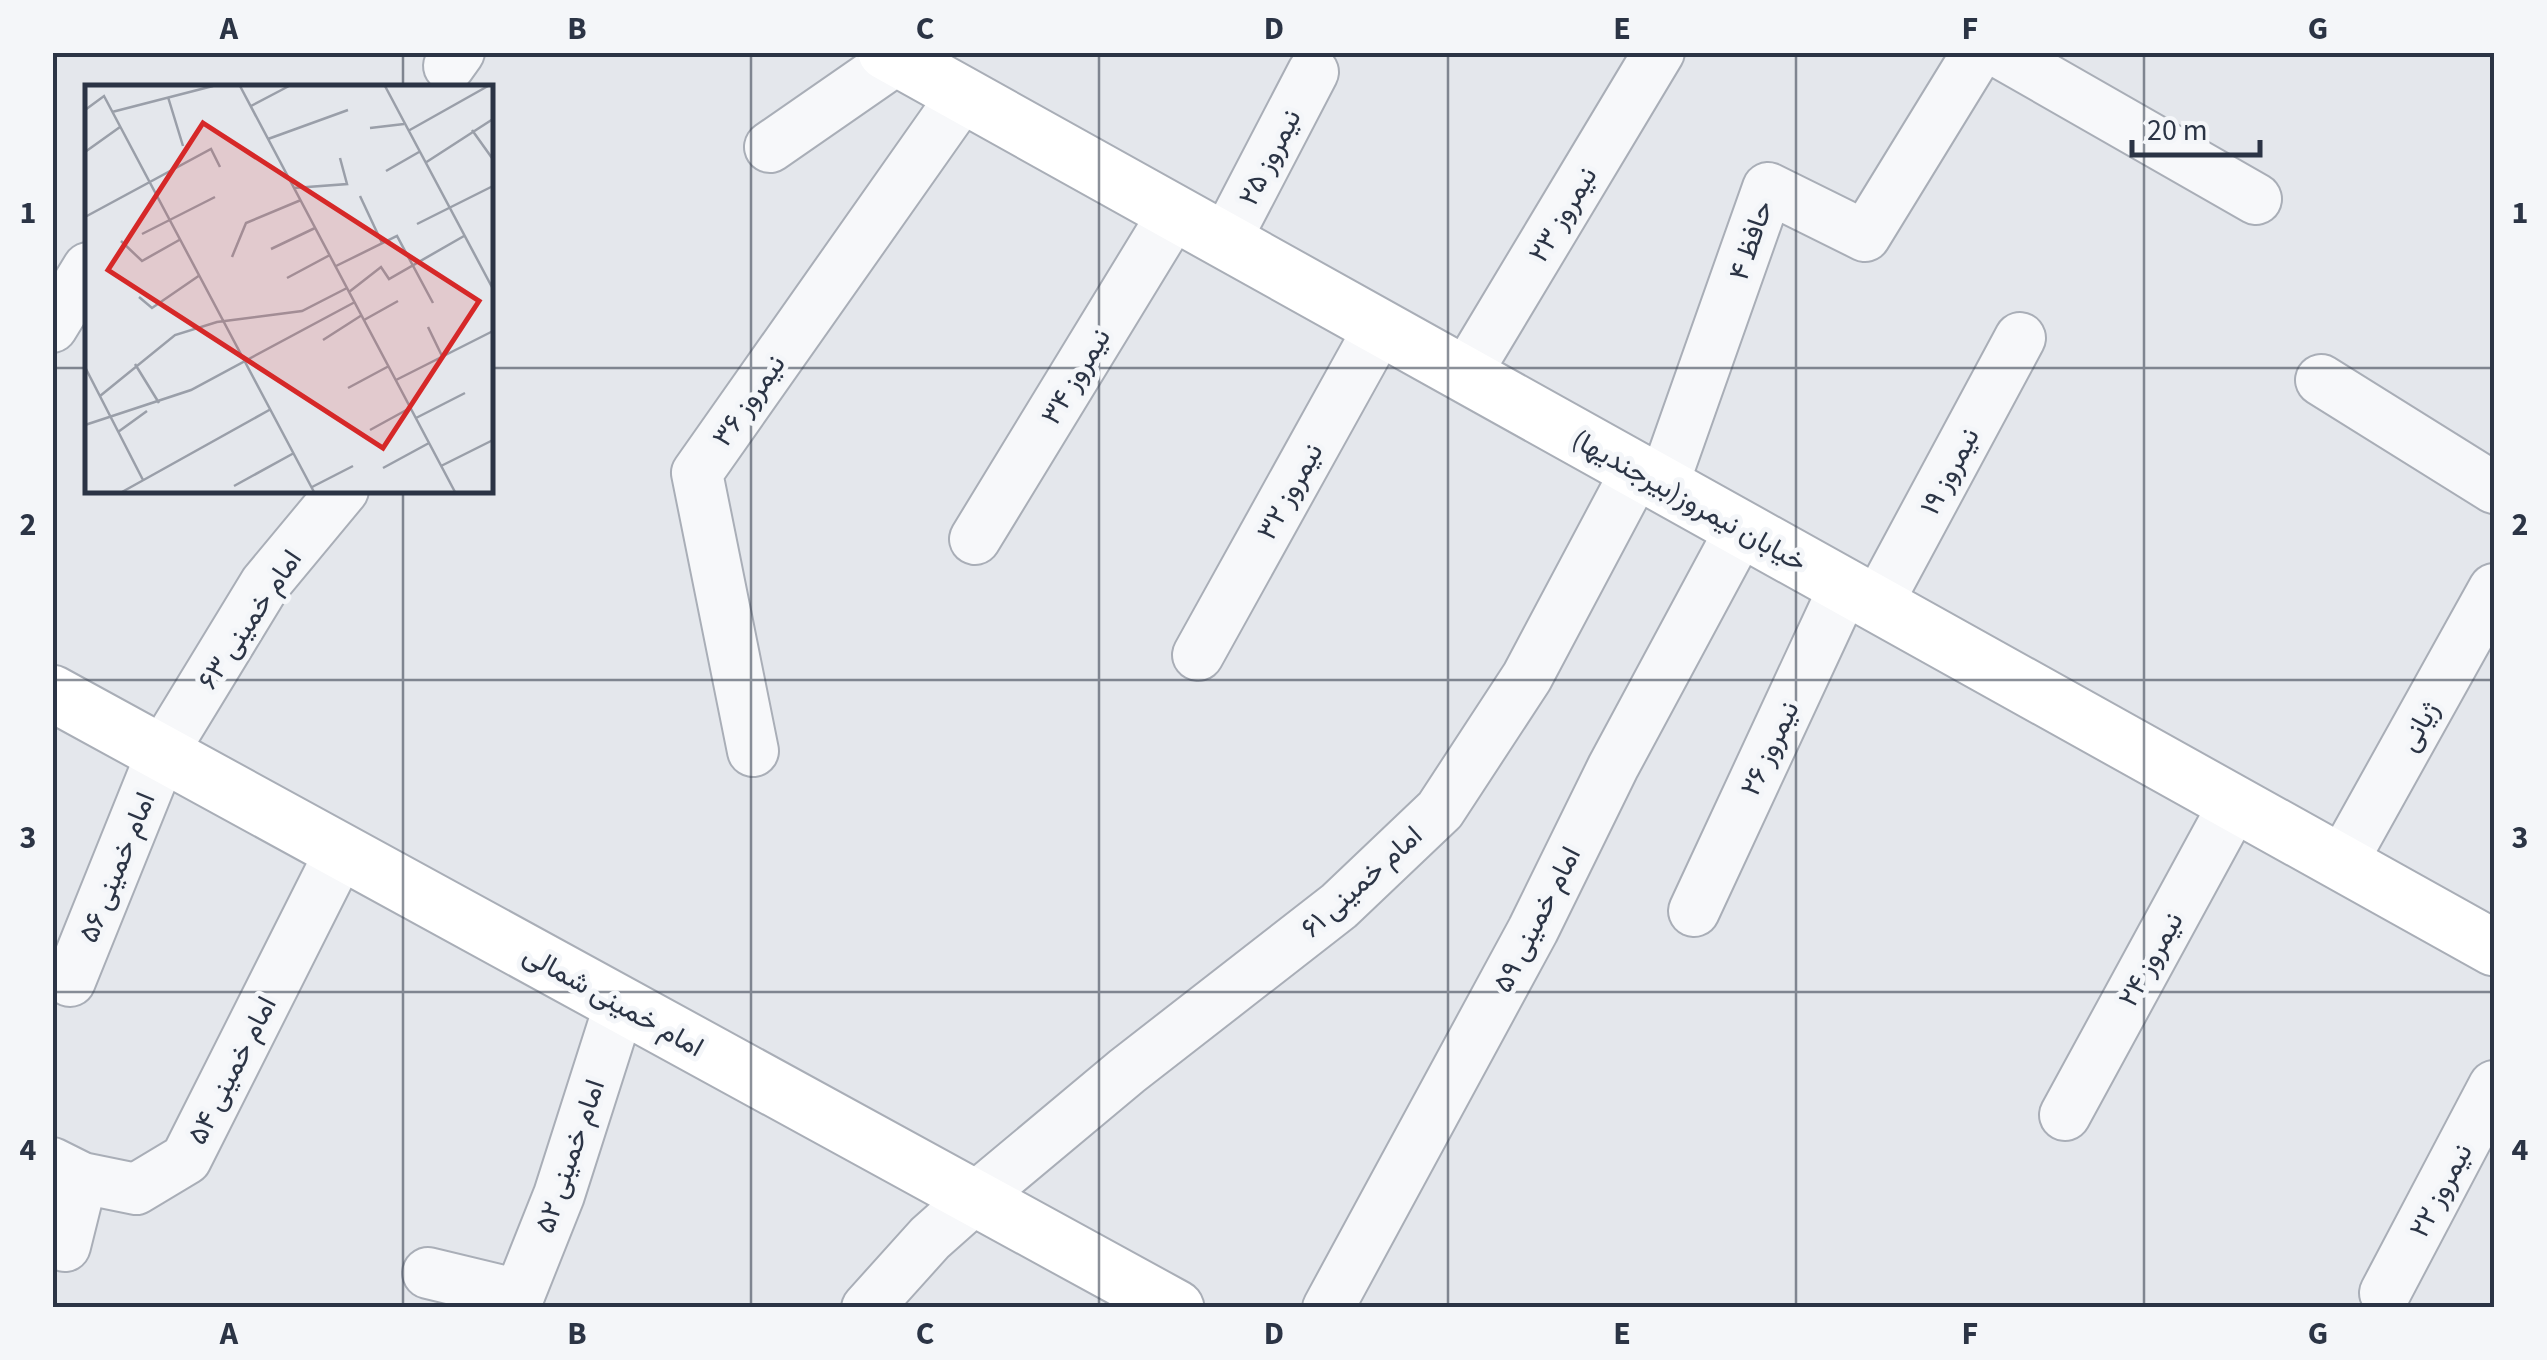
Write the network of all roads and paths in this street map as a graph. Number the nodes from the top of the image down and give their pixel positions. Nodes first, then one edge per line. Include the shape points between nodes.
1 (1659, 52) edge
2 (1978, 52) edge
3 (1999, 52) edge
4 (892, 56) edge
5 (1313, 72) dead end
6 (962, 95) junction
7 (770, 147) dead end
8 (2256, 200) dead end
9 (1174, 212) junction
10 (1225, 241) junction
11 (85, 273) edge
12 (52, 327) edge
13 (1380, 327) junction
14 (2020, 338) dead end
15 (1466, 375) junction
16 (2321, 380) dead end
17 (1650, 477) junction
18 (2494, 488) edge
19 (342, 492) edge
20 (1741, 528) junction
21 (975, 539) dead end
22 (2494, 590) edge
23 (1861, 595) junction
24 (1198, 655) dead end
25 (52, 694) edge
26 (754, 752) dead end
27 (162, 753) junction
28 (2235, 803) junction
29 (341, 851) junction
30 (2342, 862) junction
31 (1694, 910) dead end
32 (2494, 948) edge
33 (70, 981) dead end
34 (620, 1004) junction
35 (2494, 1086) edge
36 (2065, 1115) dead end
37 (67, 1170) edge
38 (975, 1198) junction
39 (65, 1246) dead end
40 (428, 1272) dead end
41 (2385, 1293) dead end
42 (516, 1301) edge
43 (867, 1308) edge
44 (1176, 1308) edge
45 (1328, 1308) edge

1 - 15 street, نیمروز ۲۳
2 - 17 street, حافظ ۴ via 1865,236 1768,188
3 - 8 street
4 - 6 street, خیابان نیمروز(بیرجندیها)
4 - 7 street
5 - 10 street, نیمروز ۲۵
6 - 9 street, خیابان نیمروز(بیرجندیها)
6 - 26 street, نیمروز ۳۶ via 696,473
9 - 10 street, خیابان نیمروز(بیرجندیها)
9 - 21 street, نیمروز ۳۴
10 - 13 street, خیابان نیمروز(بیرجندیها)
11 - 12 street
13 - 15 street, خیابان نیمروز(بیرجندیها)
13 - 24 street, نیمروز ۳۲
14 - 23 street, نیمروز ۱۹
15 - 17 street, خیابان نیمروز(بیرجندیها)
16 - 18 street
17 - 20 street, خیابان نیمروز(بیرجندیها)
17 - 38 street, امام خمینی ۶۱ via 1440,810 1340,906
19 - 27 street, امام خمینی ۶۳ via 265,584
20 - 23 street, خیابان نیمروز(بیرجندیها)
20 - 45 street, امام خمینی ۵۹
22 - 30 street, ژیانی
23 - 28 street, خیابان نیمروز(بیرجندیها)
23 - 31 street, نیمروز ۲۶
25 - 27 street, امام خمینی شمالی
27 - 29 street, امام خمینی شمالی
27 - 33 street, امام خمینی ۵۶
28 - 30 street, خیابان نیمروز(بیرجندیها)
28 - 36 street, نیمروز ۲۴
29 - 34 street, امام خمینی شمالی
29 - 37 street, امام خمینی ۵۴ via 186,1159 136,1188
30 - 32 street, خیابان نیمروز(بیرجندیها)
34 - 38 street, امام خمینی شمالی
34 - 42 street, امام خمینی ۵۲ via 560,1195
35 - 41 street, نیمروز ۲۲
37 - 39 street
38 - 43 street, امام خمینی ۶۱
38 - 44 street, امام خمینی شمالی
40 - 42 street

